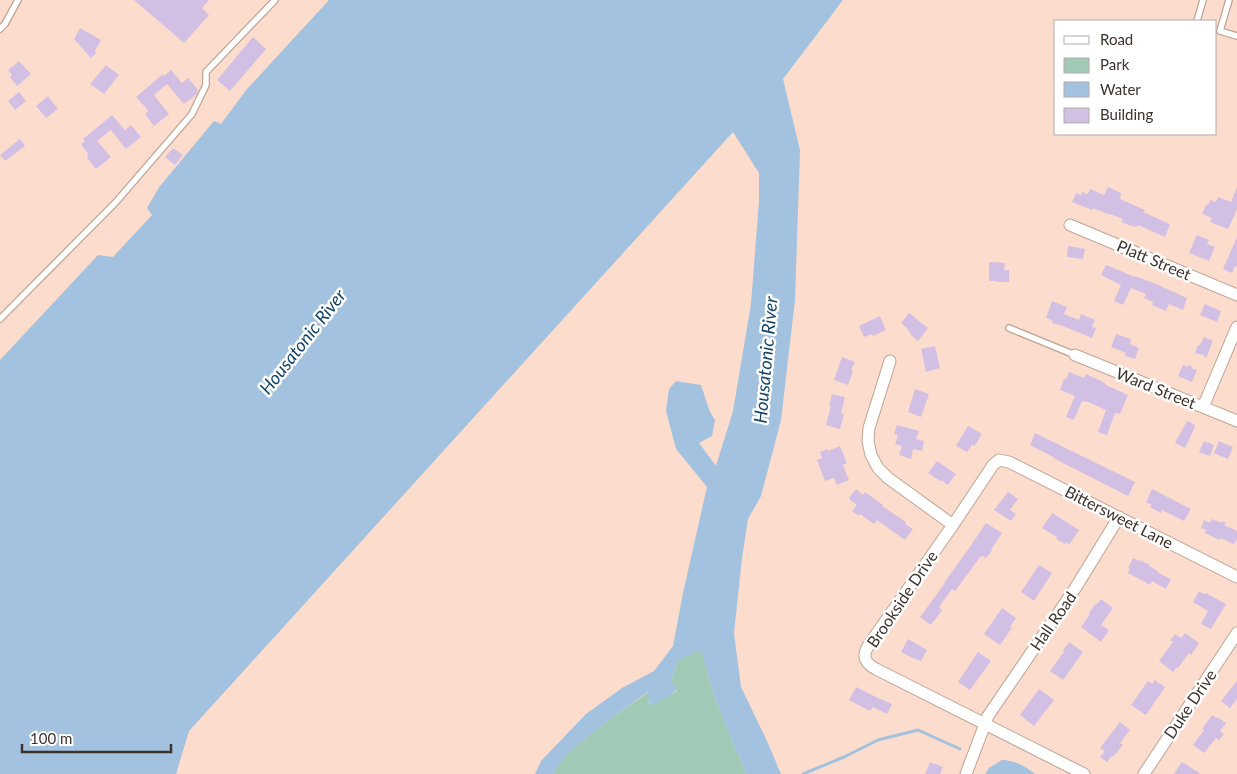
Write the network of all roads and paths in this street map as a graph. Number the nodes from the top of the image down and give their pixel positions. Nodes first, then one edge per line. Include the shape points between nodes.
1 (18, 0) edge
2 (275, 0) edge
3 (1204, 0) edge
4 (1229, 0) edge
5 (1197, 20) edge
6 (0, 29) edge
7 (1218, 31) edge
8 (1237, 36) edge
9 (1070, 225) dead end
10 (1237, 294) edge
11 (0, 319) edge
12 (1237, 327) edge
13 (1010, 328) dead end
14 (1075, 355) joint
15 (890, 361) dead end
16 (1203, 407) junction
17 (1237, 422) edge
18 (999, 460) joint
19 (1119, 516) junction
20 (953, 525) junction
21 (1237, 577) edge
22 (1237, 633) edge
23 (984, 724) junction
24 (966, 774) edge
25 (1084, 774) edge
26 (1144, 774) edge

1 - 6 lane
2 - 11 lane via 206,72 206,85 192,114 116,202
3 - 5 lane
4 - 7 lane
7 - 8 lane
9 - 10 street, Platt Street
12 - 16 street
13 - 14 lane
14 - 16 street, Ward Street
15 - 20 street via 869,428 871,455 888,478
16 - 17 street, Ward Street
18 - 19 street, Bittersweet Lane
18 - 20 street, Brookside Drive via 990,468
19 - 21 street, Bittersweet Lane
19 - 23 street, Hall Road via 1076,587
20 - 23 street, Brookside Drive via 868,646 864,657 872,667
22 - 26 street, Duke Drive
23 - 24 street, Hall Road
23 - 25 street, Brookside Drive

